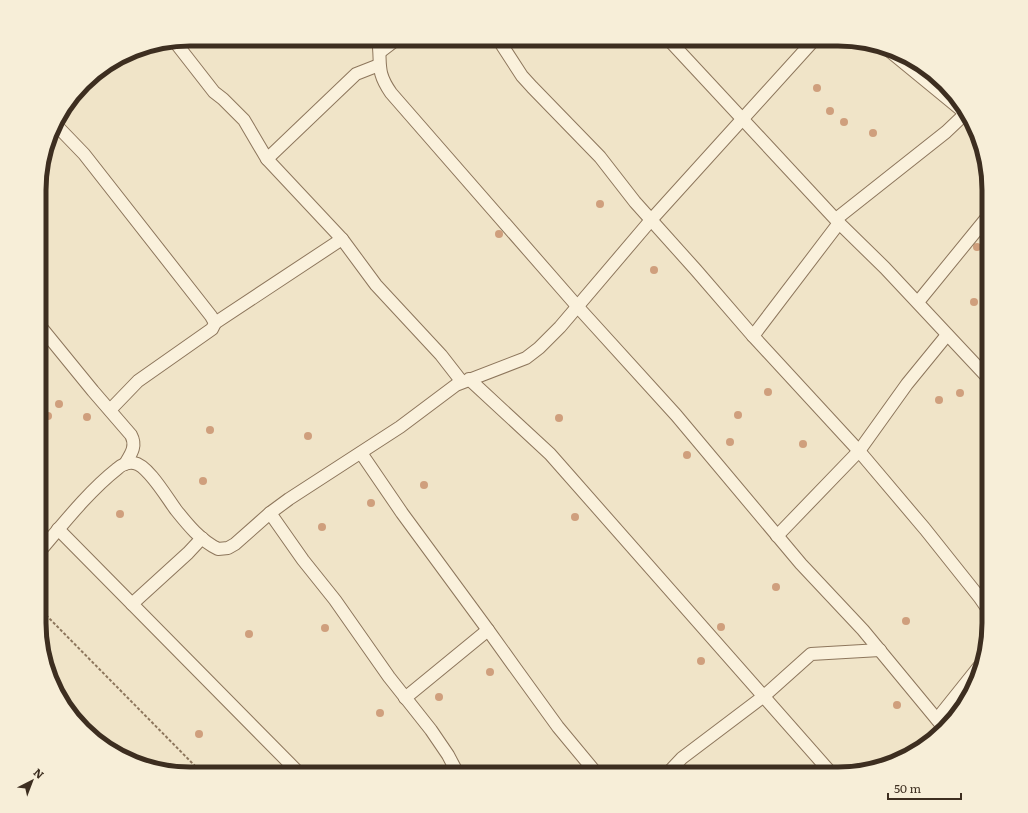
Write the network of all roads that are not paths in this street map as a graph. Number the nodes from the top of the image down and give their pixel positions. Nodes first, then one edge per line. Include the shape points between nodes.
1 (178, 46) edge
2 (379, 46) edge
3 (388, 46) edge
4 (503, 46) edge
5 (674, 46) edge
6 (809, 46) edge
7 (380, 52) junction
8 (902, 61) edge
9 (379, 65) junction
10 (951, 100) edge
11 (962, 116) edge
12 (742, 120) junction
13 (60, 128) edge
14 (267, 159) junction
15 (651, 220) junction
16 (838, 221) junction
17 (982, 224) edge
18 (342, 239) junction
19 (918, 302) junction
20 (577, 306) junction
21 (215, 323) junction
22 (46, 334) edge
23 (947, 335) junction
24 (753, 336) junction
25 (982, 369) edge
26 (466, 381) junction
27 (110, 410) junction
28 (858, 451) junction
29 (361, 453) junction
30 (124, 464) junction
31 (270, 513) junction
32 (58, 529) junction
33 (777, 536) junction
34 (202, 538) junction
35 (46, 544) edge
36 (982, 601) edge
37 (132, 604) junction
38 (488, 630) junction
39 (880, 650) junction
40 (971, 679) edge
41 (764, 696) junction
42 (405, 698) junction
43 (940, 723) edge
44 (293, 767) edge
45 (454, 767) edge
46 (591, 767) edge
47 (674, 767) edge
48 (826, 767) edge

1 - 14 street via 214,92 244,120
2 - 7 street
3 - 7 street
4 - 15 street via 522,76 600,157 627,194
5 - 12 street
6 - 12 street
7 - 9 street
8 - 10 street
9 - 14 street via 356,74
9 - 20 street via 383,82 391,93
11 - 16 street via 946,132
12 - 15 street
12 - 16 street
13 - 21 street via 84,154
14 - 18 street
15 - 20 street
15 - 24 street
16 - 19 street
16 - 24 street
17 - 19 street
18 - 21 street
18 - 26 street via 376,285
19 - 23 street
20 - 26 street via 549,338 526,358
20 - 33 street via 676,415
21 - 27 street via 212,329 138,381
22 - 27 street
23 - 25 street
23 - 28 street
24 - 28 street
26 - 29 street via 447,391 427,408
26 - 41 street via 550,454
27 - 30 street via 133,439 134,448
28 - 33 street
28 - 36 street
29 - 31 street
29 - 38 street
30 - 32 street via 91,493
30 - 34 street via 134,463 142,467
31 - 34 street via 228,548 218,549
31 - 42 street
32 - 35 street
32 - 37 street
33 - 39 street
34 - 37 street
37 - 44 street
38 - 42 street
38 - 46 street via 558,727
39 - 41 street via 811,654
39 - 43 street
40 - 43 street
41 - 47 street
41 - 48 street
42 - 45 street via 431,730

